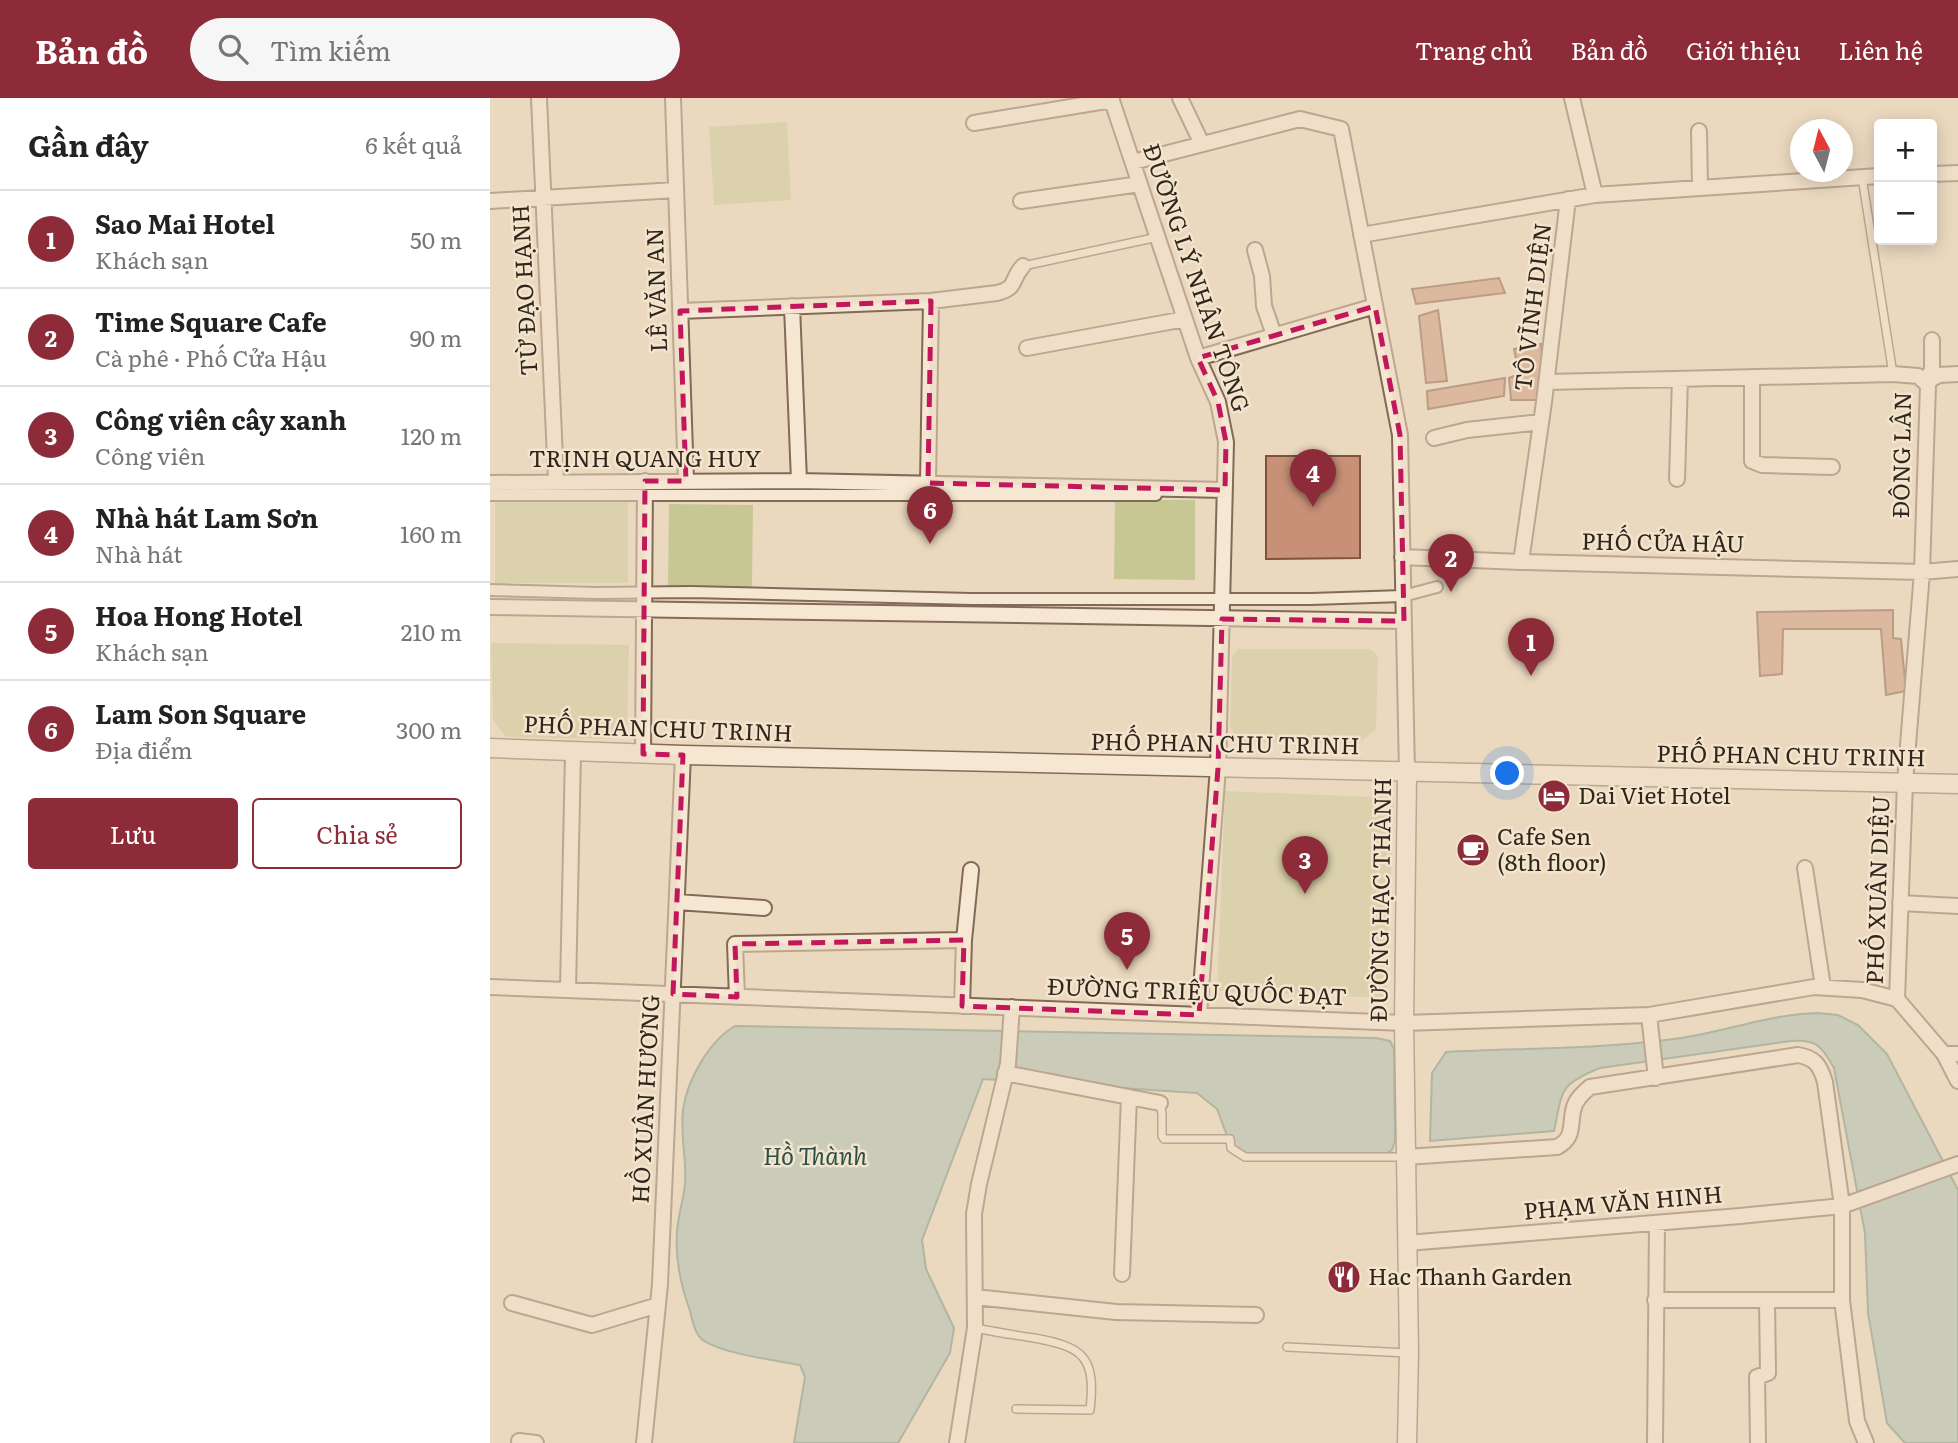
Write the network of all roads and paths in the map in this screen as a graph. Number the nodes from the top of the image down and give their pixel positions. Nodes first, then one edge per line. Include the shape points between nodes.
1 (539, 98) edge
2 (673, 98) edge
3 (1180, 98) edge
4 (1572, 98) edge
5 (1112, 99) edge
6 (974, 122) dead end
7 (1699, 131) dead end
8 (1202, 144) junction
9 (1133, 162) junction
10 (1958, 173) edge
11 (1937, 174) edge
12 (1874, 176) edge
13 (1862, 177) junction
14 (1140, 184) junction
15 (1700, 188) junction
16 (677, 190) junction
17 (1595, 195) junction
18 (544, 198) junction
19 (1568, 199) junction
20 (490, 201) edge
21 (1021, 201) dead end
22 (1361, 235) junction
23 (1157, 237) junction
24 (1255, 250) dead end
25 (1023, 266) joint
26 (930, 301) junction
27 (792, 306) junction
28 (1375, 306) junction
29 (680, 311) junction
30 (1185, 319) junction
31 (1274, 335) junction
32 (1932, 340) dead end
33 (1027, 348) dead end
34 (1198, 358) junction
35 (1893, 374) junction
36 (1958, 374) edge
37 (1752, 377) junction
38 (1680, 379) junction
39 (1925, 381) junction
40 (1547, 382) junction
41 (1541, 422) junction
42 (1434, 438) dead end
43 (1832, 467) dead end
44 (1677, 479) dead end
45 (556, 481) junction
46 (686, 481) junction
47 (799, 481) junction
48 (490, 483) edge
49 (928, 483) junction
50 (645, 488) junction
51 (1228, 494) junction
52 (490, 495) edge
53 (1402, 557) junction
54 (1521, 562) junction
55 (1958, 569) edge
56 (1922, 572) junction
57 (1437, 587) dead end
58 (490, 590) edge
59 (644, 592) junction
60 (1403, 596) junction
61 (1221, 598) junction
62 (490, 607) edge
63 (644, 610) junction
64 (1222, 619) junction
65 (1404, 621) junction
66 (490, 748) edge
67 (573, 753) junction
68 (643, 754) junction
69 (683, 755) junction
70 (1218, 768) junction
71 (1407, 773) junction
72 (1905, 782) junction
73 (1958, 784) edge
74 (1805, 868) dead end
75 (971, 870) dead end
76 (677, 902) junction
77 (1900, 902) junction
78 (1958, 906) edge
79 (764, 908) dead end
80 (964, 940) junction
81 (490, 987) edge
82 (1823, 987) junction
83 (568, 989) junction
84 (673, 995) junction
85 (737, 997) junction
86 (1896, 999) junction
87 (962, 1006) junction
88 (1012, 1015) junction
89 (1199, 1015) junction
90 (1649, 1015) junction
91 (1404, 1023) junction
92 (1951, 1054) edge
93 (1007, 1069) junction
94 (1656, 1078) junction
95 (1958, 1081) edge
96 (1129, 1097) junction
97 (1160, 1104) joint
98 (1406, 1157) junction
99 (1956, 1165) edge
100 (1842, 1206) junction
101 (1657, 1223) junction
102 (1407, 1243) junction
103 (1122, 1274) dead end
104 (975, 1297) junction
105 (1655, 1300) junction
106 (1767, 1300) junction
107 (1842, 1300) junction
108 (512, 1303) dead end
109 (658, 1305) junction
110 (1256, 1315) dead end
111 (975, 1328) junction
112 (1287, 1347) dead end
113 (1409, 1353) junction
114 (1016, 1409) dead end
115 (519, 1441) dead end
116 (536, 1443) edge
117 (644, 1443) edge
118 (957, 1443) edge
119 (1407, 1443) edge
120 (1655, 1443) edge
121 (1758, 1443) edge
122 (1867, 1443) edge

1 - 18 street, TỪ ĐẠO HẠNH
2 - 16 street, LÊ VĂN AN
3 - 8 street
4 - 17 street
5 - 6 street
5 - 9 street, ĐƯỜNG LÝ NHÂN TÔNG
7 - 15 street
8 - 9 street
8 - 22 street, ĐƯỜNG HẠC THÀNH via 1300,119 1341,129
9 - 14 street, ĐƯỜNG LÝ NHÂN TÔNG
10 - 11 street
12 - 13 street, TÔ VĨNH DIỆN
13 - 15 street, TÔ VĨNH DIỆN
13 - 35 lane
14 - 21 street
14 - 23 street, ĐƯỜNG LÝ NHÂN TÔNG
15 - 17 street, TÔ VĨNH DIỆN
16 - 18 street
16 - 29 street, LÊ VĂN AN
17 - 19 street, TÔ VĨNH DIỆN
18 - 20 street
18 - 45 street, TỪ ĐẠO HẠNH
19 - 22 street
19 - 40 street, TÔ VĨNH DIỆN
22 - 28 street, ĐƯỜNG HẠC THÀNH
23 - 25 lane
23 - 30 street, ĐƯỜNG LÝ NHÂN TÔNG
24 - 31 street
25 - 26 street via 1007,290
26 - 27 street
26 - 49 street
27 - 29 street
27 - 47 street
28 - 31 street
28 - 53 street, ĐƯỜNG HẠC THÀNH via 1400,435
29 - 46 street, LÊ VĂN AN
30 - 33 street
30 - 34 street, ĐƯỜNG LÝ NHÂN TÔNG
31 - 34 street
32 - 39 street via 1932,371
34 - 51 street, ĐƯỜNG LÝ NHÂN TÔNG via 1221,415
35 - 37 street, ĐÔNG LÂN
35 - 39 street, ĐÔNG LÂN
36 - 39 street
37 - 38 street, ĐÔNG LÂN
37 - 43 street via 1752,461
38 - 40 street, ĐÔNG LÂN
38 - 44 street
39 - 56 street, ĐÔNG LÂN
40 - 41 street, TÔ VĨNH DIỆN
41 - 42 street
41 - 54 street, TÔ VĨNH DIỆN
45 - 48 street, TRỊNH QUANG HUY
45 - 50 street, TRỊNH QUANG HUY
46 - 47 street, TRỊNH QUANG HUY
46 - 50 street, TRỊNH QUANG HUY
47 - 49 street, TRỊNH QUANG HUY
49 - 51 street, TRỊNH QUANG HUY
50 - 51 street
50 - 52 street
50 - 59 street
51 - 61 street, ĐƯỜNG LÝ NHÂN TÔNG
53 - 54 street, PHỐ CỬA HẬU
53 - 60 street, ĐƯỜNG HẠC THÀNH
54 - 56 street, PHỐ CỬA HẬU
55 - 56 street, PHỐ CỬA HẬU
56 - 72 street, ĐÔNG LÂN
57 - 60 street
58 - 59 street
59 - 61 street via 971,600
59 - 63 street
60 - 61 street
60 - 65 street, ĐƯỜNG HẠC THÀNH
61 - 64 street, ĐƯỜNG LÝ NHÂN TÔNG
62 - 63 street
63 - 64 street
63 - 68 street
64 - 65 street
64 - 70 street, ĐƯỜNG LÝ NHÂN TÔNG
65 - 71 street, ĐƯỜNG HẠC THÀNH
66 - 67 street, PHỐ PHAN CHU TRINH
67 - 68 street, PHỐ PHAN CHU TRINH
67 - 83 street
68 - 69 street, PHỐ PHAN CHU TRINH
69 - 70 street, PHỐ PHAN CHU TRINH
69 - 76 street, HỒ XUÂN HƯƠNG
70 - 71 street, PHỐ PHAN CHU TRINH
70 - 89 street, ĐƯỜNG LÝ NHÂN TÔNG
71 - 72 street, PHỐ PHAN CHU TRINH
71 - 91 street, ĐƯỜNG HẠC THÀNH
72 - 73 street, PHỐ PHAN CHU TRINH
72 - 77 street, PHỐ XUÂN DIỆU
74 - 82 street
75 - 80 street
76 - 79 street
76 - 84 street, HỒ XUÂN HƯƠNG
77 - 78 street
77 - 86 street, PHỐ XUÂN DIỆU
80 - 85 street via 735,944
80 - 87 street
81 - 83 street, ĐƯỜNG TRIỆU QUỐC ĐẠT
82 - 86 street, ĐƯỜNG TRIỆU QUỐC ĐẠT
82 - 90 street, ĐƯỜNG TRIỆU QUỐC ĐẠT
83 - 84 street, ĐƯỜNG TRIỆU QUỐC ĐẠT
84 - 85 street, ĐƯỜNG TRIỆU QUỐC ĐẠT
84 - 109 street, HỒ XUÂN HƯƠNG
85 - 87 street, ĐƯỜNG TRIỆU QUỐC ĐẠT
86 - 92 street
87 - 88 street, ĐƯỜNG TRIỆU QUỐC ĐẠT
88 - 89 street, ĐƯỜNG TRIỆU QUỐC ĐẠT
88 - 93 street
89 - 91 street, ĐƯỜNG TRIỆU QUỐC ĐẠT
90 - 91 street, ĐƯỜNG TRIỆU QUỐC ĐẠT
90 - 94 street
91 - 98 street, ĐƯỜNG HẠC THÀNH
92 - 95 street
93 - 96 street
93 - 104 street via 974,1214
94 - 98 street via 1590,1087 1573,1109 1572,1131 1566,1142 1557,1147
94 - 100 street via 1798,1055 1811,1057 1821,1066 1825,1082
96 - 97 street
96 - 103 street
97 - 98 lane via 1164,1139 1230,1139 1231,1147 1245,1157
98 - 102 street, ĐƯỜNG HẠC THÀNH
99 - 100 street, PHẠM VĂN HINH
100 - 101 street, PHẠM VĂN HINH
100 - 107 street
101 - 102 street, PHẠM VĂN HINH
101 - 105 street
102 - 113 street, ĐƯỜNG HẠC THÀNH
104 - 110 street via 1116,1312
104 - 111 street
105 - 106 street
105 - 120 street
106 - 107 street
106 - 121 street via 1768,1373 1757,1377
107 - 122 street via 1857,1421
108 - 109 street via 592,1325
109 - 117 street, HỒ XUÂN HƯƠNG
111 - 114 lane via 1060,1343 1077,1350 1084,1360 1093,1386 1090,1410
111 - 118 street
112 - 113 lane
113 - 119 street, ĐƯỜNG HẠC THÀNH
115 - 116 street

